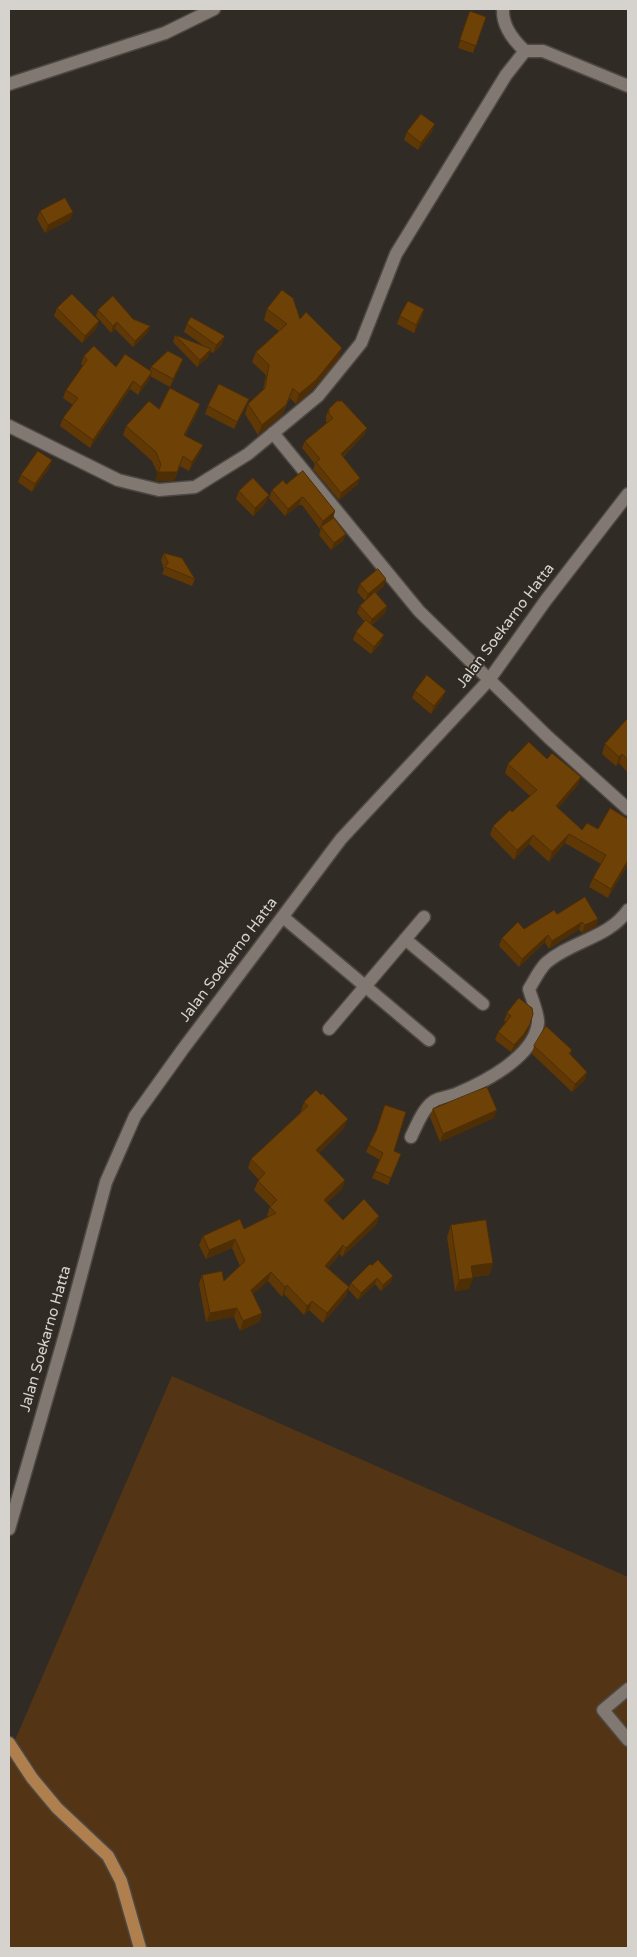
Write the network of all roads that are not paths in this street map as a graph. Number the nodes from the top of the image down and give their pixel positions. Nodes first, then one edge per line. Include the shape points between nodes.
1 (214, 9) edge
2 (503, 9) edge
3 (525, 51) junction
4 (9, 84) edge
5 (628, 86) edge
6 (9, 426) edge
7 (273, 433) junction
8 (628, 494) edge
9 (489, 680) junction
10 (628, 809) edge
11 (628, 910) edge
12 (282, 917) junction
13 (424, 917) dead end
14 (405, 939) junction
15 (365, 987) junction
16 (483, 1004) dead end
17 (329, 1029) dead end
18 (429, 1040) dead end
19 (411, 1137) dead end
20 (9, 1529) edge
21 (628, 1689) edge
22 (628, 1740) edge
23 (9, 1743) edge
24 (140, 1948) edge

1 - 4 street via 165,33
2 - 3 street via 507,30
3 - 5 street via 543,51
3 - 7 street via 506,75 396,254 361,342 318,396
6 - 7 street via 118,480 159,490 195,487 248,454
7 - 9 street via 419,611
8 - 9 street, Jalan Soekarno Hatta
9 - 10 street
9 - 12 street, Jalan Soekarno Hatta via 341,839
11 - 19 street via 605,932 570,948 546,964 529,989 538,1022 531,1042 517,1058 480,1083 434,1101 420,1118
12 - 15 street
12 - 20 street, Jalan Soekarno Hatta via 135,1116 106,1182
13 - 14 street
14 - 15 street
14 - 16 street
15 - 17 street
15 - 18 street
21 - 22 street via 604,1710
23 - 24 main road via 48,1798 108,1856 121,1880

